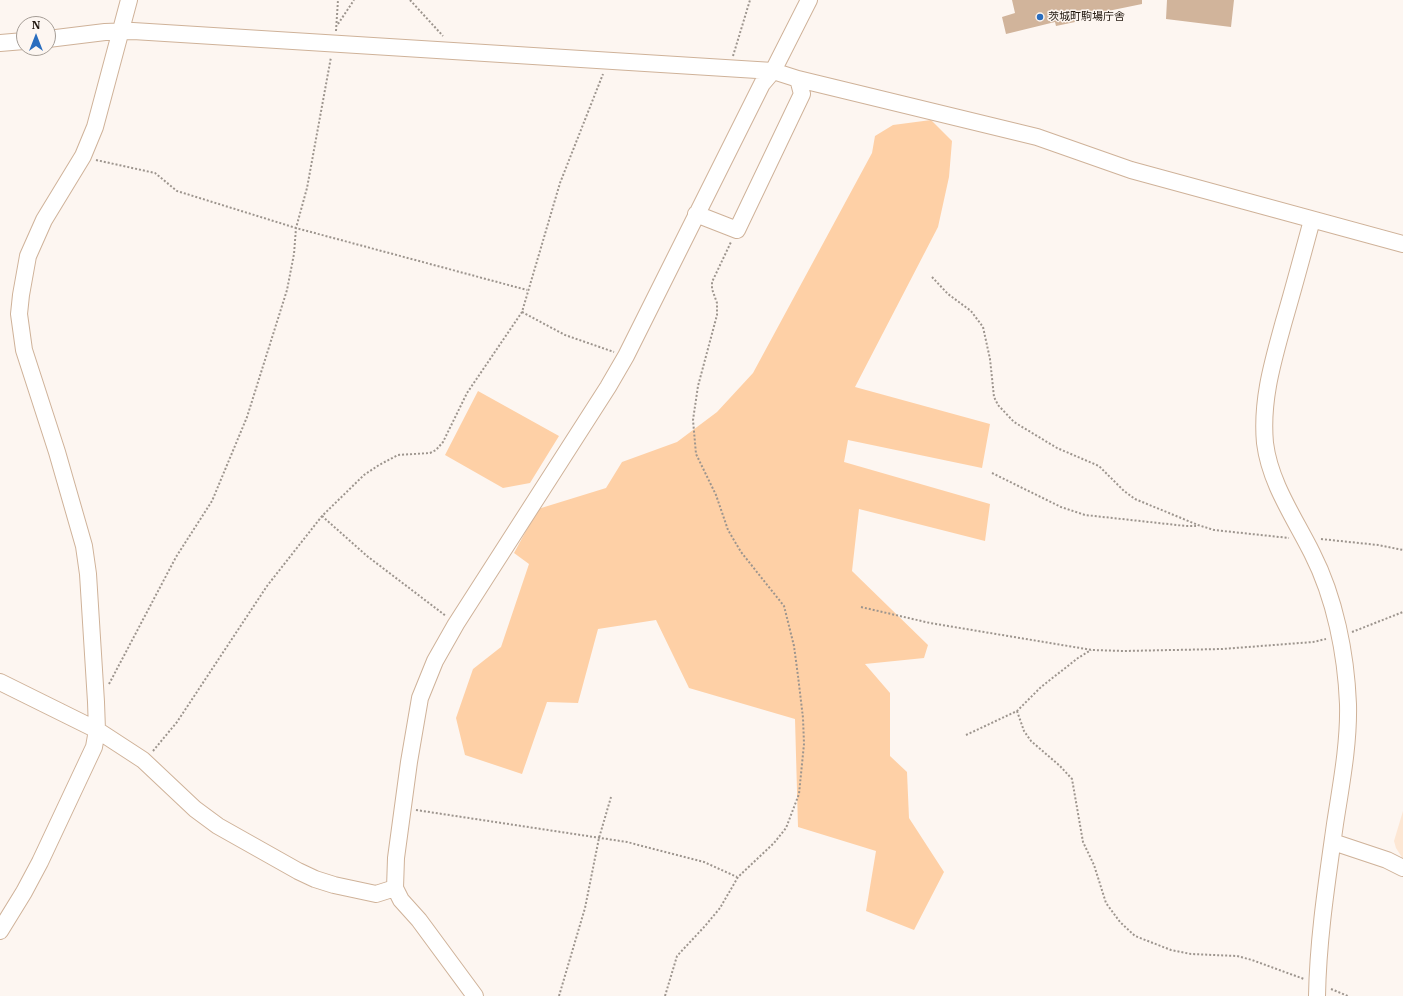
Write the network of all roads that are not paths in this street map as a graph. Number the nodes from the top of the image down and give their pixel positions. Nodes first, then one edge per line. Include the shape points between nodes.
1 (129, 0) edge
2 (809, 0) edge
3 (120, 31) junction
4 (56, 38) edge
5 (16, 42) edge
6 (0, 43) edge
7 (773, 70) junction
8 (798, 79) junction
9 (696, 214) junction
10 (1312, 220) junction
11 (1403, 244) edge
12 (0, 682) edge
13 (97, 730) junction
14 (1333, 842) junction
15 (1403, 868) edge
16 (395, 888) junction
17 (0, 930) edge
18 (1318, 990) edge
19 (475, 996) edge

1 - 3 street
2 - 7 street
3 - 4 street
3 - 7 street
3 - 13 street via 95,127 82,156 44,220 28,256 19,314 24,350 58,452 84,546 88,574
5 - 6 street
7 - 8 street
7 - 9 street via 762,84
8 - 9 street via 802,94 736,230
8 - 10 street via 1037,137 1131,170
9 - 16 street via 644,322 608,387 435,661 420,698 395,864
10 - 11 street
10 - 14 street via 1266,392 1264,417 1265,444 1272,476 1313,554 1331,602 1340,636 1348,705 1347,734
12 - 13 street
13 - 16 street via 143,760 195,809 218,826 298,871 321,881 370,893 376,894
13 - 17 street via 94,747 40,862
14 - 15 street
14 - 18 street
16 - 19 street via 401,900 419,920

